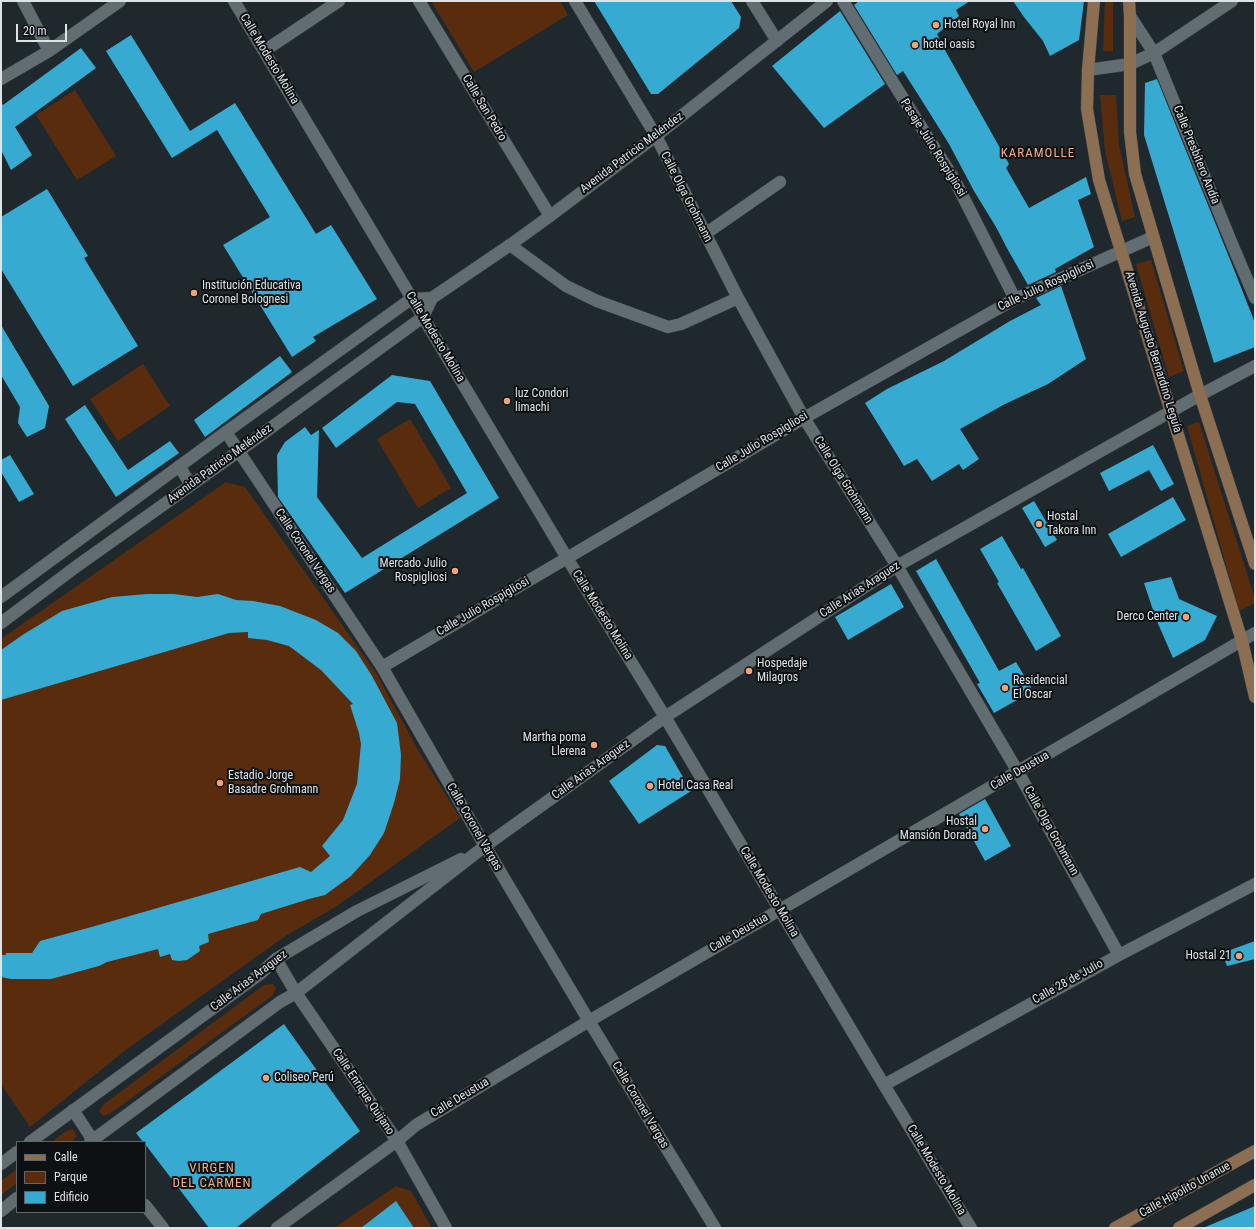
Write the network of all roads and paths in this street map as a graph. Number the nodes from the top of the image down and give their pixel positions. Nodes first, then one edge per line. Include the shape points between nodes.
1 (23, 1) edge
2 (120, 1) edge
3 (234, 1) edge
4 (339, 1) edge
5 (419, 1) edge
6 (575, 1) edge
7 (752, 1) edge
8 (827, 1) edge
9 (844, 1) edge
10 (1094, 1) edge
11 (1129, 1) edge
12 (1232, 1) edge
13 (1130, 16) junction
14 (777, 41) junction
15 (49, 51) junction
16 (264, 51) junction
17 (1154, 53) junction
18 (1130, 64) junction
19 (1088, 70) junction
20 (1, 79) edge
21 (656, 136) junction
22 (780, 182) dead end
23 (550, 216) junction
24 (705, 234) junction
25 (1153, 237) junction
26 (510, 246) junction
27 (1122, 252) junction
28 (432, 298) junction
29 (738, 298) junction
30 (1255, 298) edge
31 (411, 299) junction
32 (1015, 299) junction
33 (423, 317) junction
34 (1255, 366) edge
35 (1200, 395) junction
36 (1171, 412) junction
37 (804, 418) junction
38 (226, 432) junction
39 (238, 451) junction
40 (179, 466) junction
41 (191, 485) junction
42 (567, 558) junction
43 (1255, 564) edge
44 (897, 566) junction
45 (1, 598) edge
46 (1, 624) edge
47 (1255, 633) edge
48 (1242, 641) junction
49 (382, 667) junction
50 (1255, 698) edge
51 (665, 717) junction
52 (1018, 772) junction
53 (485, 846) junction
54 (1255, 884) edge
55 (780, 909) junction
56 (1118, 955) junction
57 (276, 959) junction
58 (296, 993) junction
59 (589, 1021) junction
60 (884, 1085) junction
61 (73, 1110) junction
62 (31, 1141) edge
63 (91, 1141) edge
64 (93, 1141) edge
65 (397, 1141) junction
66 (1255, 1151) edge
67 (16, 1153) edge
68 (1, 1164) edge
69 (1255, 1185) edge
70 (16, 1199) edge
71 (146, 1206) edge
72 (1, 1211) edge
73 (1135, 1223) edge
74 (164, 1228) edge
75 (277, 1228) edge
76 (446, 1228) edge
77 (715, 1228) edge
78 (971, 1228) edge
79 (1115, 1228) edge
80 (1179, 1228) edge

1 - 15 street
2 - 15 street
3 - 16 street, Calle Modesto Molina
4 - 16 street
5 - 23 street, Calle San Pedro
6 - 21 street, Calle Olga Grohmann
7 - 14 street
8 - 14 street, Avenida Patricio Meléndez
9 - 32 street, Pasaje Julio Rospigliosi via 954,178
10 - 19 main road, Avenida Augusto Bernardino Leguía
11 - 13 main road
12 - 17 street
13 - 17 street, Calle Presbítero Andía
13 - 18 main road
14 - 21 street, Avenida Patricio Meléndez
15 - 20 street
16 - 31 street, Calle Modesto Molina
17 - 18 street
17 - 30 street, Calle Presbítero Andía
18 - 19 street
18 - 25 main road via 1130,132 1134,167
19 - 27 main road, Avenida Augusto Bernardino Leguía via 1087,108 1093,150 1099,180
21 - 23 street, Avenida Patricio Meléndez
21 - 24 street, Calle Olga Grohmann
22 - 24 street
23 - 26 street, Avenida Patricio Meléndez
24 - 29 street, Calle Olga Grohmann
25 - 27 street, Calle Julio Rospigliosi
25 - 35 main road
26 - 28 street, Avenida Patricio Meléndez
26 - 29 street via 566,286 597,301 668,327 681,324
27 - 32 street, Calle Julio Rospigliosi
27 - 36 main road, Avenida Augusto Bernardino Leguía
28 - 31 street
28 - 33 street, Avenida Patricio Meléndez
29 - 37 street, Calle Olga Grohmann
31 - 33 street, Calle Modesto Molina
31 - 38 street, Avenida Patricio Meléndez
32 - 37 street, Calle Julio Rospigliosi
33 - 39 street, Avenida Patricio Meléndez
33 - 42 street, Calle Modesto Molina
34 - 35 street, Calle Arias Araguez
35 - 36 street, Calle Arias Araguez
35 - 43 main road
36 - 44 street, Calle Arias Araguez
36 - 48 main road, Avenida Augusto Bernardino Leguía
37 - 42 street, Calle Julio Rospigliosi
37 - 44 street, Calle Olga Grohmann
38 - 39 street, Calle Coronel Vargas
38 - 40 street, Avenida Patricio Meléndez
39 - 41 street, Avenida Patricio Meléndez
39 - 49 street, Calle Coronel Vargas
40 - 41 street
40 - 45 street, Avenida Patricio Meléndez
41 - 46 street, Avenida Patricio Meléndez
42 - 49 street, Calle Julio Rospigliosi
42 - 51 street, Calle Modesto Molina
44 - 51 street, Calle Arias Araguez
44 - 52 street, Calle Olga Grohmann
47 - 48 street, Calle Deustua
48 - 50 main road, Avenida Augusto Bernardino Leguía
48 - 52 street, Calle Deustua
49 - 53 street, Calle Coronel Vargas
51 - 53 street, Calle Arias Araguez
51 - 55 street, Calle Modesto Molina
52 - 55 street, Calle Deustua
52 - 56 street, Calle Olga Grohmann
53 - 57 street, Calle Arias Araguez via 357,911
53 - 58 street, Calle Arias Araguez
53 - 59 street, Calle Coronel Vargas
54 - 56 street, Calle 28 de Julio
55 - 59 street, Calle Deustua
55 - 60 street, Calle Modesto Molina
56 - 60 street, Calle 28 de Julio
57 - 58 street, Calle Enrique Quijano
57 - 61 street, Calle Arias Araguez via 260,974
58 - 64 street, Calle Arias Araguez via 280,1002
58 - 65 street, Calle Enrique Quijano
59 - 65 street, Calle Deustua via 416,1125
59 - 77 street, Calle Coronel Vargas
60 - 78 street, Calle Modesto Molina
61 - 62 street, Calle Arias Araguez
61 - 63 street
65 - 75 street, Calle Deustua
65 - 76 street, Calle Enrique Quijano
66 - 73 main road, Calle Hipolito Unanue
67 - 68 street
69 - 80 main road
70 - 72 street
71 - 74 street
73 - 79 main road, Calle Hipolito Unanue

